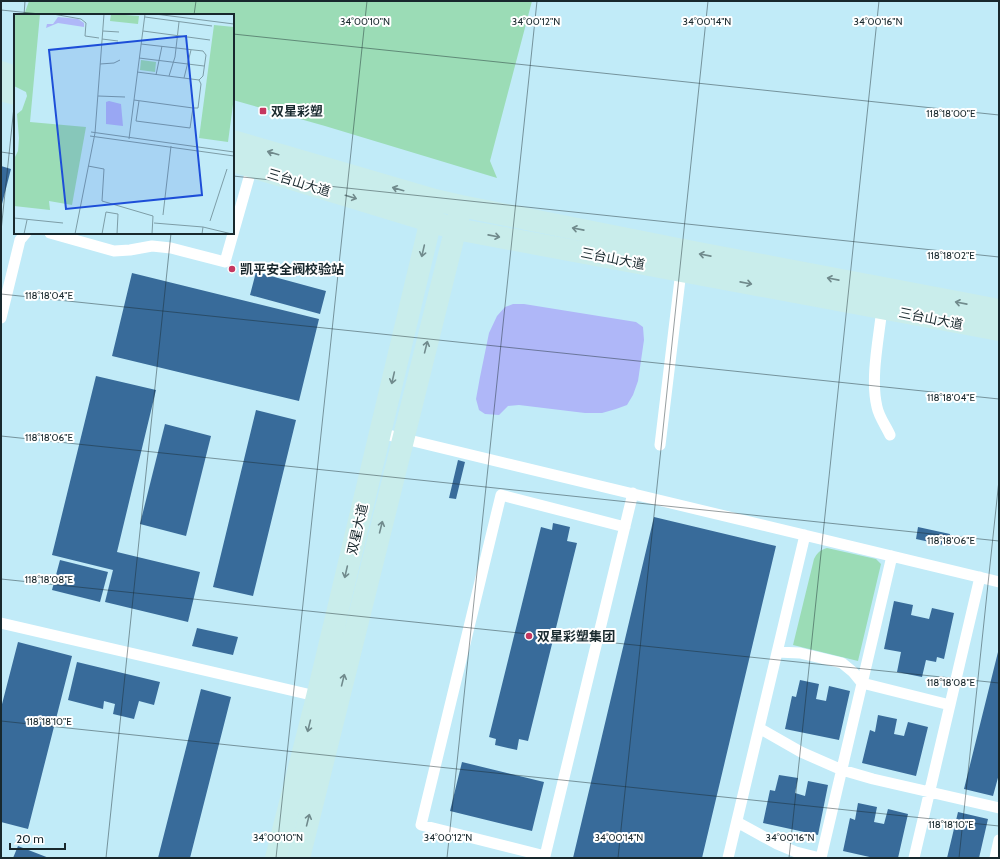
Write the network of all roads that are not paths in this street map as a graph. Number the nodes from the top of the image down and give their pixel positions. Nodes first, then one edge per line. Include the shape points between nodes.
1 (1, 72) edge
2 (14, 77) edge
3 (1, 90) edge
4 (14, 94) edge
5 (234, 141) edge
6 (243, 164) edge
7 (435, 200) junction
8 (461, 206) junction
9 (234, 213) edge
10 (430, 222) junction
11 (456, 229) junction
12 (25, 234) edge
13 (54, 234) edge
14 (230, 234) edge
15 (681, 271) junction
16 (882, 308) junction
17 (999, 310) edge
18 (1, 318) edge
19 (999, 330) edge
20 (380, 432) junction
21 (890, 435) dead end
22 (404, 438) junction
23 (660, 445) dead end
24 (633, 494) junction
25 (625, 527) junction
26 (805, 535) junction
27 (892, 556) junction
28 (980, 577) junction
29 (999, 582) edge
30 (1, 623) edge
31 (777, 652) junction
32 (862, 683) junction
33 (327, 699) junction
34 (950, 705) junction
35 (759, 728) junction
36 (842, 770) junction
37 (930, 792) junction
38 (999, 808) edge
39 (737, 822) junction
40 (999, 840) edge
41 (545, 857) edge
42 (276, 858) edge
43 (299, 858) edge
44 (728, 858) edge
45 (820, 858) edge
46 (914, 858) edge
47 (995, 858) edge

1 - 2 main road
3 - 4 main road
7 -> 5 main road, 三台山大道
6 - 9 lane
6 -> 10 main road, 三台山大道
7 - 8 main road, 三台山大道
7 - 10 main road, 双星大道
8 - 11 main road, 双星大道
17 -> 8 main road, 三台山大道
10 - 11 main road, 三台山大道
10 -> 20 main road, 双星大道
11 -> 15 main road, 三台山大道
22 -> 11 main road, 双星大道
12 - 18 lane via 20,240
13 - 14 lane via 114,251 152,246 171,248 225,262
15 -> 16 main road, 三台山大道
15 - 23 lane
16 - 19 main road, 三台山大道
16 - 21 lane via 874,392 877,409
20 - 22 lane
20 -> 33 main road, 双星大道
22 - 24 lane
33 -> 22 main road, 双星大道
24 - 25 lane
24 - 26 lane
25 - 41 lane
25 - 41 lane via 501,495 499,503 421,825
26 - 27 lane
26 - 31 lane
27 - 28 lane
27 - 32 lane
28 - 29 lane
28 - 34 lane
30 - 33 lane
31 - 32 lane via 800,653 842,662
31 - 35 lane
32 - 34 lane
32 - 36 lane
33 -> 42 main road, 双星大道
43 -> 33 main road, 双星大道
34 - 37 lane
35 - 36 lane via 801,752
35 - 39 lane
36 - 37 lane via 873,780
36 - 45 lane
37 - 38 lane
37 - 46 lane
39 - 44 lane
39 - 45 lane via 777,844
40 - 47 lane

